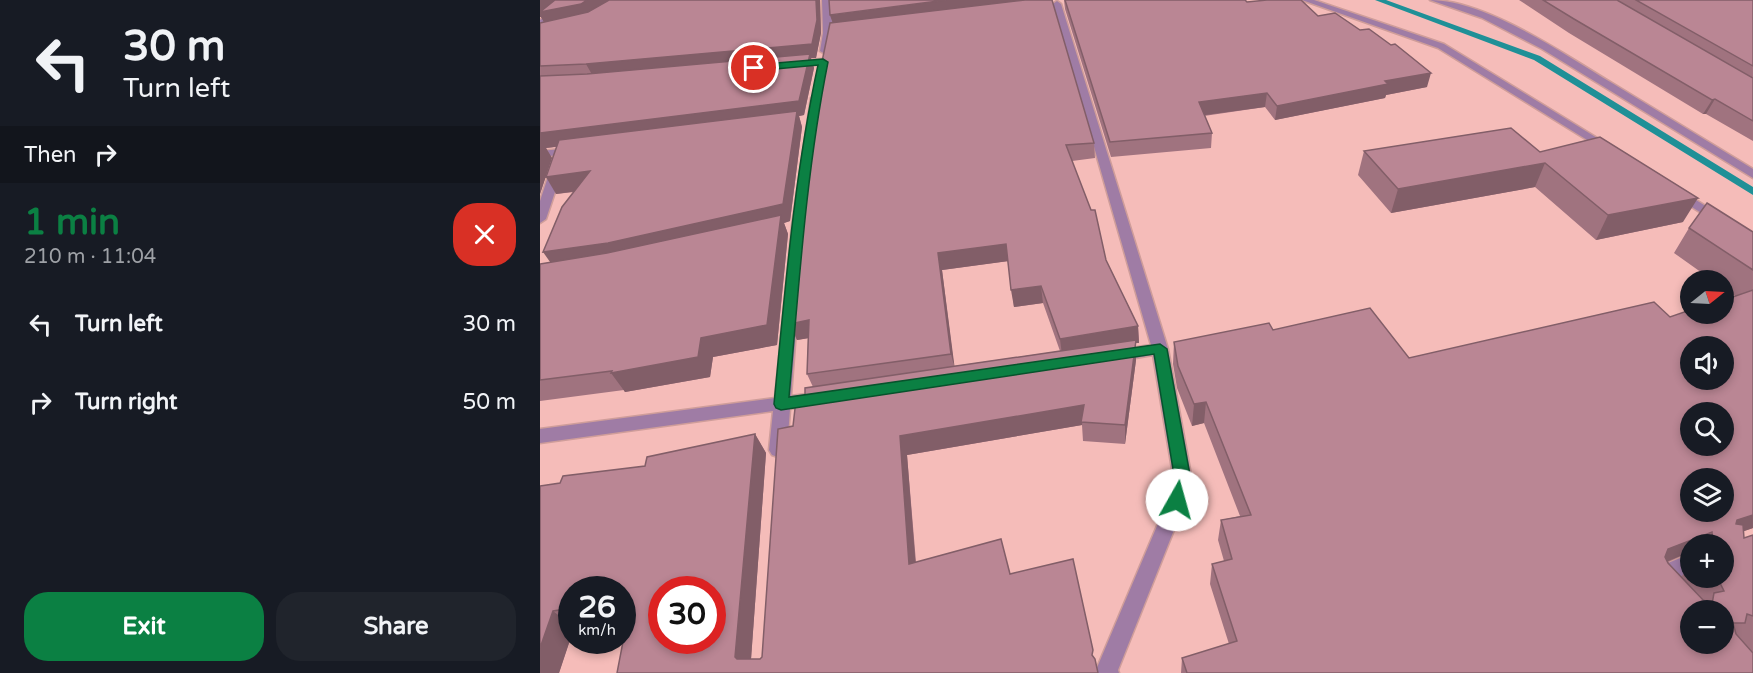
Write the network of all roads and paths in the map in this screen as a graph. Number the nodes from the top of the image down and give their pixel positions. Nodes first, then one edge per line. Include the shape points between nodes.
1 (571, 0) edge
2 (826, 0) edge
3 (1306, 0) edge
4 (1434, 0) edge
5 (1057, 4) dead end
6 (540, 24) edge
7 (551, 30) edge
8 (540, 32) edge
9 (777, 66) edge
10 (821, 73) junction
11 (585, 149) edge
12 (562, 153) junction
13 (1615, 153) edge
14 (540, 154) edge
15 (1753, 174) edge
16 (1666, 184) edge
17 (540, 219) edge
18 (1753, 242) edge
19 (1160, 349) junction
20 (1100, 357) edge
21 (828, 397) edge
22 (781, 404) junction
23 (540, 436) edge
24 (777, 463) edge
25 (1680, 567) edge
26 (1674, 593) edge
27 (1108, 673) edge

1 - 6 street
2 - 10 street via 834,32
3 - 13 street via 1441,46
4 - 15 street via 1485,16 1545,47
5 - 19 street
7 - 8 street
9 - 10 street
10 - 22 street via 805,121 792,227
11 - 12 street
12 - 14 street
12 - 17 street
16 - 18 street
19 - 20 street
19 - 27 street via 1182,475 1177,500
21 - 22 street
22 - 23 street
22 - 24 street
25 - 26 street via 1658,576

